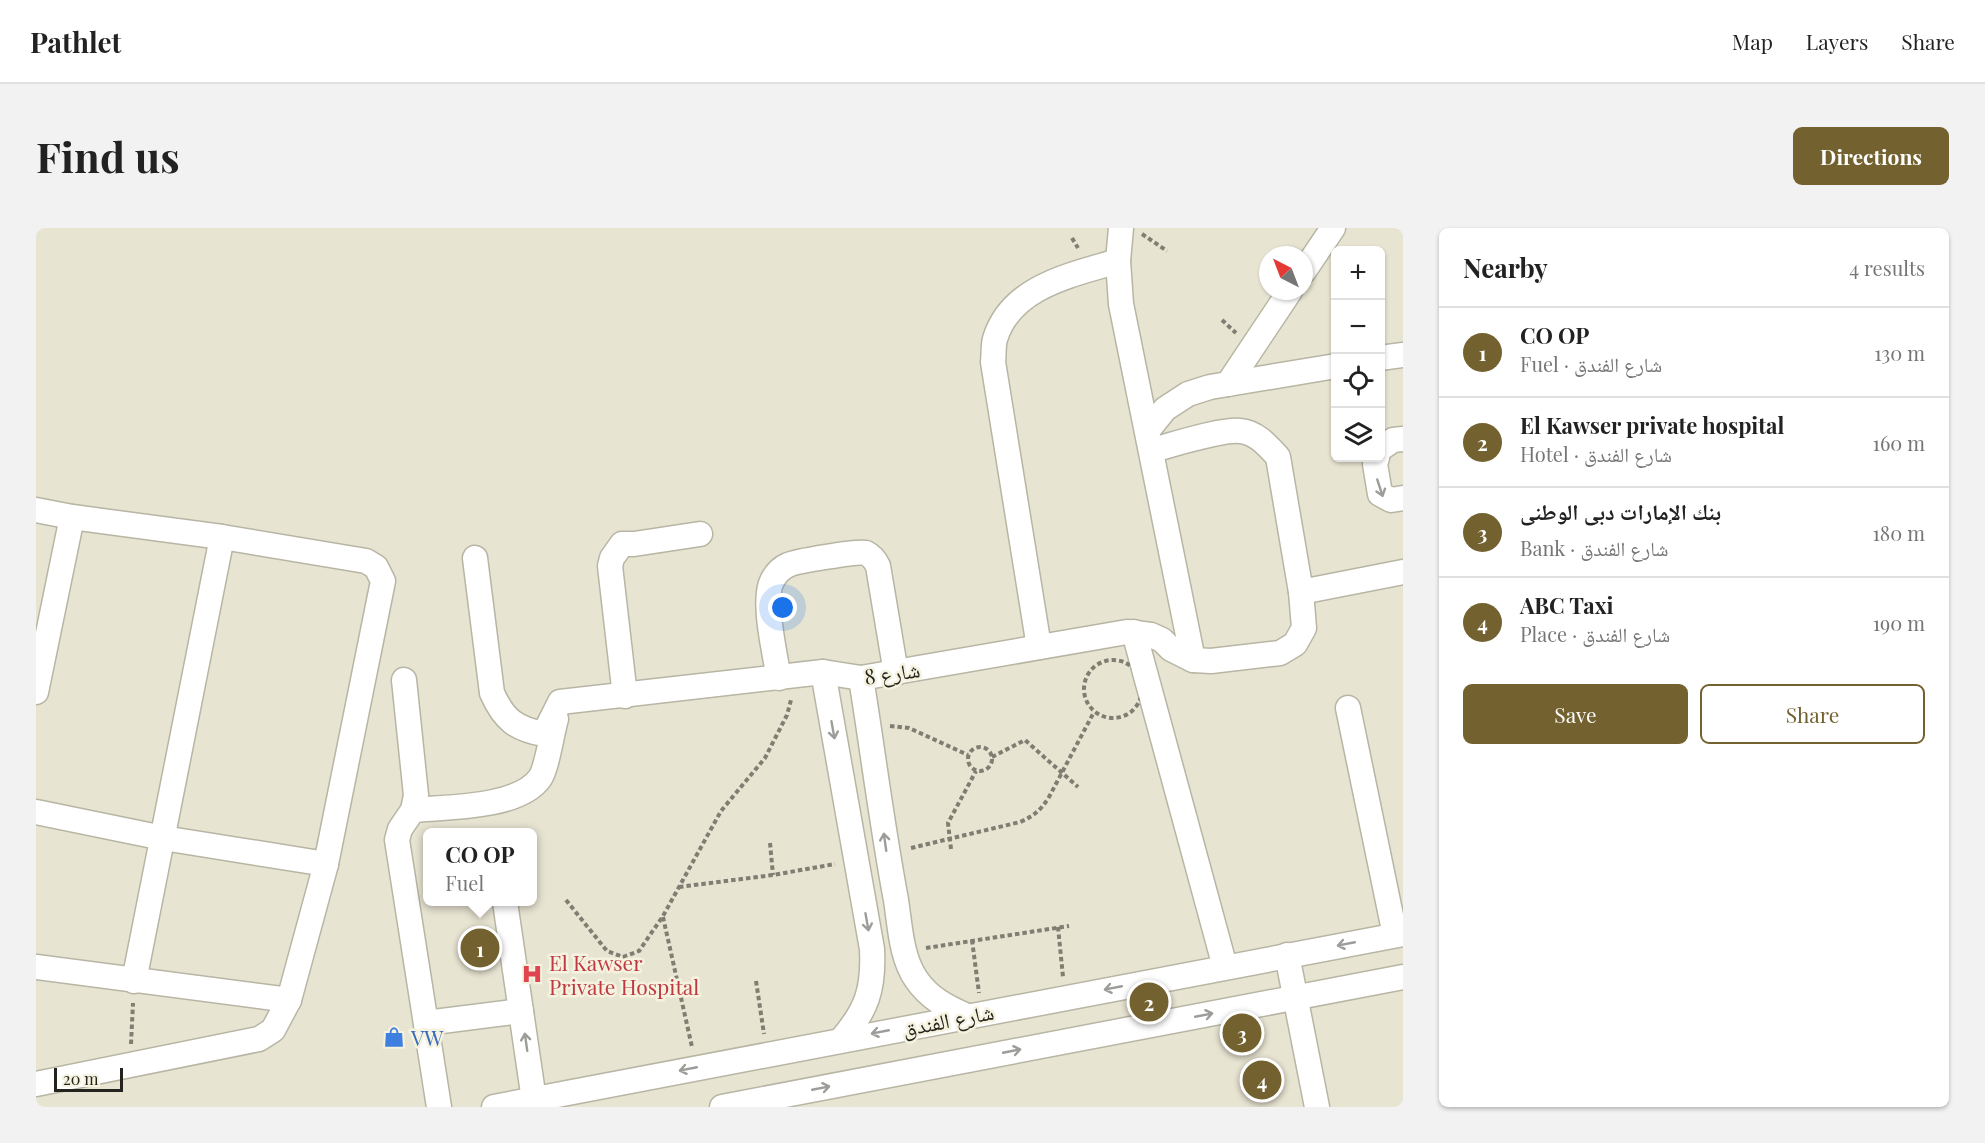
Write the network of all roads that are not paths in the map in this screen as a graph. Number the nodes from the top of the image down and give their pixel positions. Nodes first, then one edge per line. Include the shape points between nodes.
1 (1121, 228) edge
2 (1333, 228) edge
3 (1313, 258) edge
4 (1118, 261) junction
5 (1284, 300) edge
6 (1403, 355) edge
7 (1385, 357) edge
8 (1331, 367) edge
9 (1228, 384) junction
10 (1403, 439) edge
11 (1150, 440) junction
12 (1385, 446) edge
13 (1376, 462) edge
14 (1403, 498) edge
15 (36, 510) edge
16 (72, 517) junction
17 (700, 534) dead end
18 (222, 537) junction
19 (475, 558) dead end
20 (1403, 572) edge
21 (1301, 592) junction
22 (1134, 632) junction
23 (1039, 647) junction
24 (1193, 660) junction
25 (823, 672) junction
26 (896, 673) junction
27 (788, 676) junction
28 (861, 678) junction
29 (404, 680) dead end
30 (36, 692) edge
31 (626, 696) junction
32 (560, 702) junction
33 (1348, 708) dead end
34 (413, 810) junction
35 (36, 812) edge
36 (163, 838) junction
37 (326, 864) junction
38 (417, 900) edge
39 (506, 906) edge
40 (1399, 934) edge
41 (1287, 955) junction
42 (36, 967) edge
43 (1225, 967) junction
44 (1403, 977) edge
45 (134, 981) junction
46 (1294, 998) junction
47 (289, 1000) junction
48 (521, 1011) junction
49 (974, 1014) junction
50 (426, 1023) junction
51 (841, 1040) junction
52 (36, 1084) edge
53 (534, 1100) junction
54 (782, 1101) edge
55 (439, 1107) edge
56 (494, 1107) edge
57 (722, 1107) edge
58 (1317, 1107) edge

1 - 4 street
2 - 3 street
4 - 11 street via 1121,304
4 - 23 street via 1057,279 1035,291 1015,305 994,341 993,362
5 - 9 street
6 - 7 street
8 - 9 street
9 - 11 street via 1188,394 1165,409
10 - 12 street
11 - 21 street, شارع 8 via 1240,431 1264,442 1278,457
11 - 24 street
13 -> 14 street via 1380,494 1391,500
15 - 16 street
16 - 18 street
16 - 30 street
17 - 31 street via 622,544 612,558
18 - 36 street
18 - 37 street via 366,561 381,574 383,581
19 - 32 street via 492,693 499,709 527,731 544,734
20 - 21 street
21 - 24 street, شارع 8 via 1304,628 1295,644 1280,653
22 - 23 street, شارع 8
22 - 24 street, شارع 8 via 1162,640 1170,649
22 - 43 street
23 - 26 street, شارع 8
25 - 27 street, شارع 8
25 - 28 street, شارع 8
25 -> 51 street via 872,950 868,999
26 - 27 street via 878,566 871,556 859,552 788,565 771,582 768,606
26 - 28 street, شارع 8
27 - 31 street, شارع 8
49 -> 28 street via 947,1008 929,995 906,959
29 - 34 street via 416,795
31 - 32 street, شارع 8
32 - 34 street via 542,776 530,788 502,801
33 - 40 street
34 - 38 street via 399,829 397,840
35 - 36 street
36 - 37 street
36 - 45 street
37 - 47 street
38 - 50 street
39 - 48 street
40 -> 41 street, شارع الفندق
41 - 43 street, شارع الفندق
41 - 46 street
42 - 45 street
43 -> 49 street, شارع الفندق
44 - 46 street, شارع الفندق
45 - 47 street
54 -> 46 street, شارع الفندق
46 - 58 street
47 - 52 street via 273,1030 259,1039
48 - 50 street
53 -> 48 street
49 -> 51 street, شارع الفندق
50 - 55 street
51 -> 53 street, شارع الفندق
53 - 56 street, شارع الفندق
54 - 57 street, شارع الفندق

